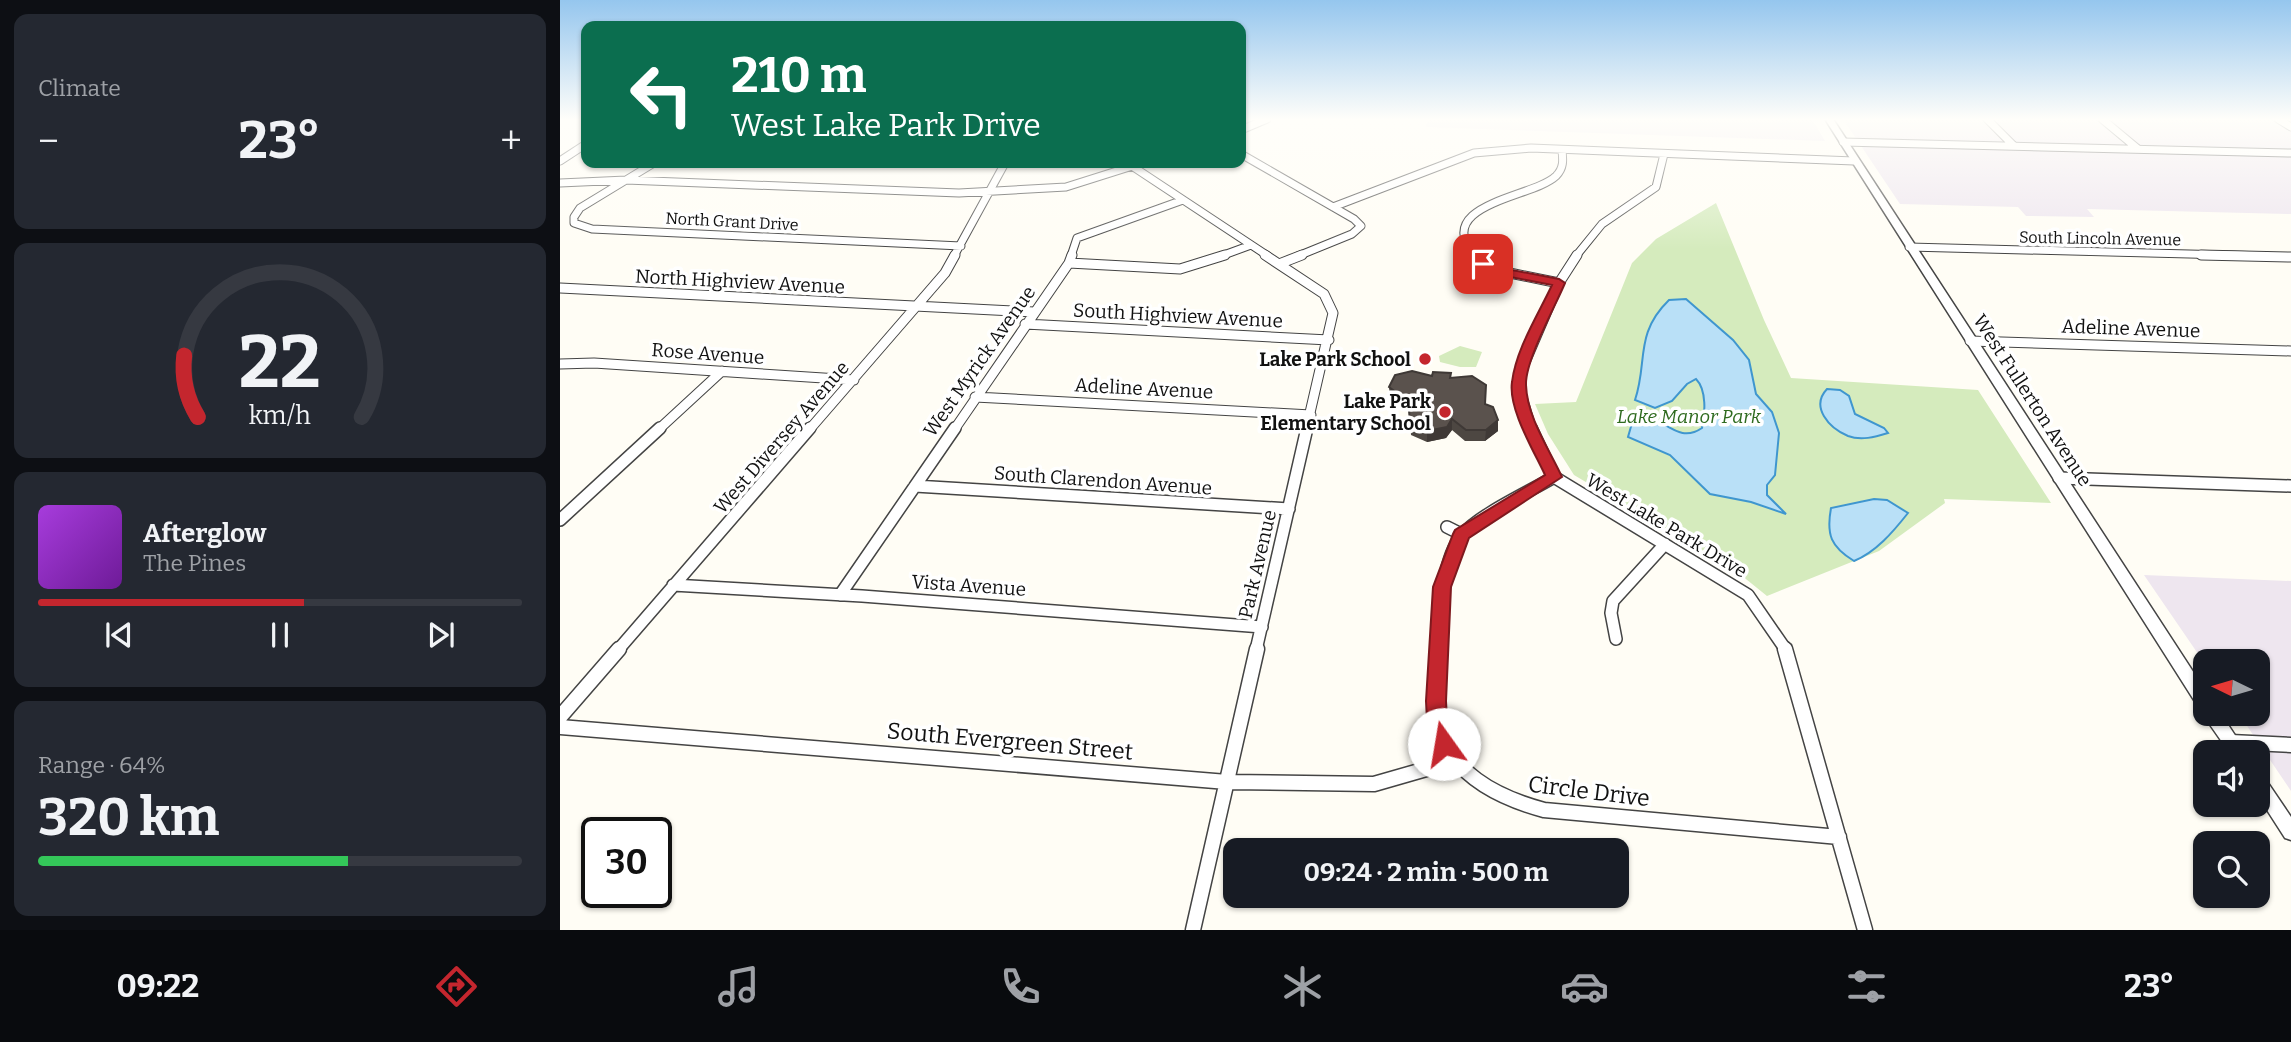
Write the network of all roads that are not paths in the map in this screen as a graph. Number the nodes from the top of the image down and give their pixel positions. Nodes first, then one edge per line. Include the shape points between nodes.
1 (1257, 162) edge
2 (1450, 162) edge
3 (1564, 162) edge
4 (1662, 162) edge
5 (1855, 162) edge
6 (646, 168) edge
7 (1002, 168) edge
8 (1126, 168) edge
9 (1135, 168) edge
10 (626, 180) junction
11 (560, 183) edge
12 (990, 191) junction
13 (1184, 200) junction
14 (1333, 207) junction
15 (1251, 245) junction
16 (961, 246) junction
17 (1909, 247) junction
18 (2291, 257) edge
19 (1069, 263) junction
20 (1279, 264) junction
21 (1559, 283) junction
22 (560, 288) edge
23 (918, 306) junction
24 (1034, 312) junction
25 (1025, 324) junction
26 (1329, 340) junction
27 (1970, 341) junction
28 (2291, 351) edge
29 (560, 364) edge
30 (722, 371) junction
31 (854, 380) junction
32 (975, 397) junction
33 (1311, 415) junction
34 (1554, 477) junction
35 (2059, 478) junction
36 (915, 485) junction
37 (2291, 486) edge
38 (1289, 509) junction
39 (560, 520) edge
40 (1447, 527) dead end
41 (1461, 534) junction
42 (1665, 544) junction
43 (673, 585) junction
44 (840, 595) junction
45 (1262, 627) junction
46 (1616, 639) dead end
47 (2193, 685) edge
48 (560, 717) edge
49 (560, 727) edge
50 (2291, 745) edge
51 (2270, 746) edge
52 (1454, 761) junction
53 (1227, 782) junction
54 (2270, 800) edge
55 (2291, 832) edge
56 (1839, 837) junction
57 (1193, 930) edge
58 (1865, 930) edge

1 - 14 street
2 - 14 street
3 - 21 street via 1559,172 1542,183 1480,211 1465,227 1463,239 1474,258 1493,269
4 - 21 street via 1656,187 1594,230
5 - 17 street, West Fullerton Avenue
6 - 10 street
7 - 12 street, West Diversey Avenue
8 - 12 street via 1066,187
9 - 13 street, Park Avenue
10 - 11 street
10 - 12 street via 944,194
10 - 16 street, North Grant Drive via 580,208 574,223 592,229
12 - 16 street, West Diversey Avenue
13 - 15 street, Park Avenue
13 - 19 street, West Myrick Avenue via 1077,238
14 - 20 street via 1360,223 1360,229
15 - 19 street via 1173,269
15 - 20 street, Park Avenue
16 - 23 street, West Diversey Avenue
17 - 18 street, South Lincoln Avenue
17 - 27 street, West Fullerton Avenue
19 - 24 street, West Myrick Avenue
20 - 26 street, Park Avenue via 1324,295 1333,313
21 - 34 street via 1518,384 1526,418
22 - 23 street, North Highview Avenue
23 - 24 street
23 - 31 street, West Diversey Avenue
24 - 25 street, West Myrick Avenue
25 - 26 street, South Highview Avenue
25 - 32 street, West Myrick Avenue
26 - 33 street, Park Avenue
27 - 28 street, Adeline Avenue
27 - 35 street, West Fullerton Avenue
29 - 30 street, Rose Avenue
30 - 31 street, Rose Avenue
30 - 39 street
31 - 43 street, West Diversey Avenue
32 - 33 street, Adeline Avenue
32 - 36 street, West Myrick Avenue
33 - 38 street, Park Avenue
34 - 41 street
34 - 42 street, West Lake Park Drive
35 - 37 street
35 - 47 street, West Fullerton Avenue
36 - 38 street, South Clarendon Avenue
36 - 44 street, West Myrick Avenue
38 - 45 street, Park Avenue
40 - 41 street
41 - 52 street, Circle Drive via 1442,587 1436,701 1444,744
42 - 46 street via 1613,601
42 - 56 street, West Lake Park Drive via 1748,595 1779,637
43 - 44 street, Vista Avenue
43 - 48 street, West Diversey Avenue
44 - 45 street, Vista Avenue
45 - 53 street, Park Avenue
49 - 53 street, South Evergreen Street
50 - 51 street
52 - 53 street, South Evergreen Street via 1374,785
52 - 56 street, Circle Drive via 1482,787 1517,804 1544,810
53 - 57 street, Park Avenue
54 - 55 street
56 - 58 street, West Lake Park Drive

